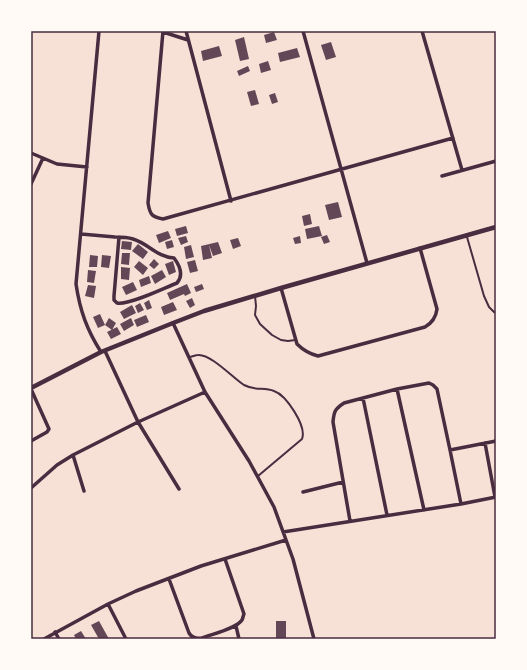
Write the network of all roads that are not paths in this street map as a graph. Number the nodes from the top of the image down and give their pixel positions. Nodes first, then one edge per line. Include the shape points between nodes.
1 (99, 31) edge
2 (186, 31) edge
3 (302, 31) edge
4 (422, 31) edge
5 (163, 32) edge
6 (188, 40) junction
7 (453, 138) junction
8 (31, 152) edge
9 (43, 158) junction
10 (496, 161) edge
11 (87, 167) junction
12 (341, 170) junction
13 (462, 170) junction
14 (442, 176) dead end
15 (31, 184) edge
16 (232, 200) junction
17 (496, 227) edge
18 (81, 234) junction
19 (466, 235) junction
20 (120, 237) junction
21 (420, 248) junction
22 (367, 263) junction
23 (281, 288) junction
24 (255, 295) junction
25 (496, 313) edge
26 (173, 323) junction
27 (296, 340) junction
28 (103, 352) junction
29 (189, 357) junction
30 (31, 388) edge
31 (397, 389) junction
32 (205, 392) junction
33 (363, 398) junction
34 (138, 422) junction
35 (31, 441) edge
36 (496, 441) edge
37 (485, 443) junction
38 (450, 450) junction
39 (73, 455) junction
40 (258, 476) junction
41 (343, 482) junction
42 (31, 488) edge
43 (179, 489) dead end
44 (84, 491) dead end
45 (303, 492) dead end
46 (496, 497) edge
47 (461, 504) junction
48 (424, 510) junction
49 (387, 515) junction
50 (350, 521) junction
51 (283, 532) junction
52 (286, 540) junction
53 (225, 560) junction
54 (169, 579) junction
55 (108, 604) junction
56 (236, 626) junction
57 (55, 632) junction
58 (44, 639) edge
59 (59, 639) edge
60 (126, 639) edge
61 (239, 639) edge
62 (314, 639) edge

1 - 11 street
2 - 6 street
3 - 12 street
4 - 7 street
5 - 6 street
5 - 16 street via 149,210 156,218 163,219
6 - 16 street
7 - 12 street
7 - 13 street
8 - 9 street
9 - 11 street via 57,164
9 - 15 street
10 - 13 street
11 - 18 street
12 - 16 street
12 - 22 street
13 - 14 street
17 - 19 street
18 - 20 street
18 - 28 street via 76,284 79,301 89,332
19 - 21 street
19 - 25 lane via 484,296 489,307
20 - 20 street via 132,238 156,253 174,258 180,266 182,275 178,283 122,304 117,303 114,296
21 - 22 street
21 - 27 street via 437,309 430,324 318,356 301,348
22 - 23 street
23 - 24 street
23 - 27 street
24 - 26 street
24 - 27 lane via 255,315 260,324 281,340
26 - 28 street
26 - 29 street
28 - 30 street
28 - 34 street
29 - 32 street
29 - 40 lane via 205,356 250,388 279,394 299,421 303,432 302,439
30 - 35 street via 49,428
31 - 33 street
31 - 38 street via 429,383 437,389
31 - 48 street
32 - 34 street
32 - 40 street
33 - 41 street via 344,403 334,413 333,422
33 - 49 street
34 - 39 street
34 - 43 street
36 - 37 street
37 - 38 street
37 - 46 street
38 - 47 street
39 - 42 street via 57,465
39 - 44 street
40 - 51 street
41 - 45 street
41 - 50 street
46 - 47 street
47 - 48 street
48 - 49 street
49 - 50 street
50 - 51 street
51 - 52 street
52 - 53 street
52 - 62 street
53 - 54 street via 201,566
53 - 56 street via 244,614
54 - 55 street
54 - 56 street via 189,633 194,638 202,638
55 - 57 street
55 - 60 street
56 - 61 street
57 - 58 street
57 - 59 street

